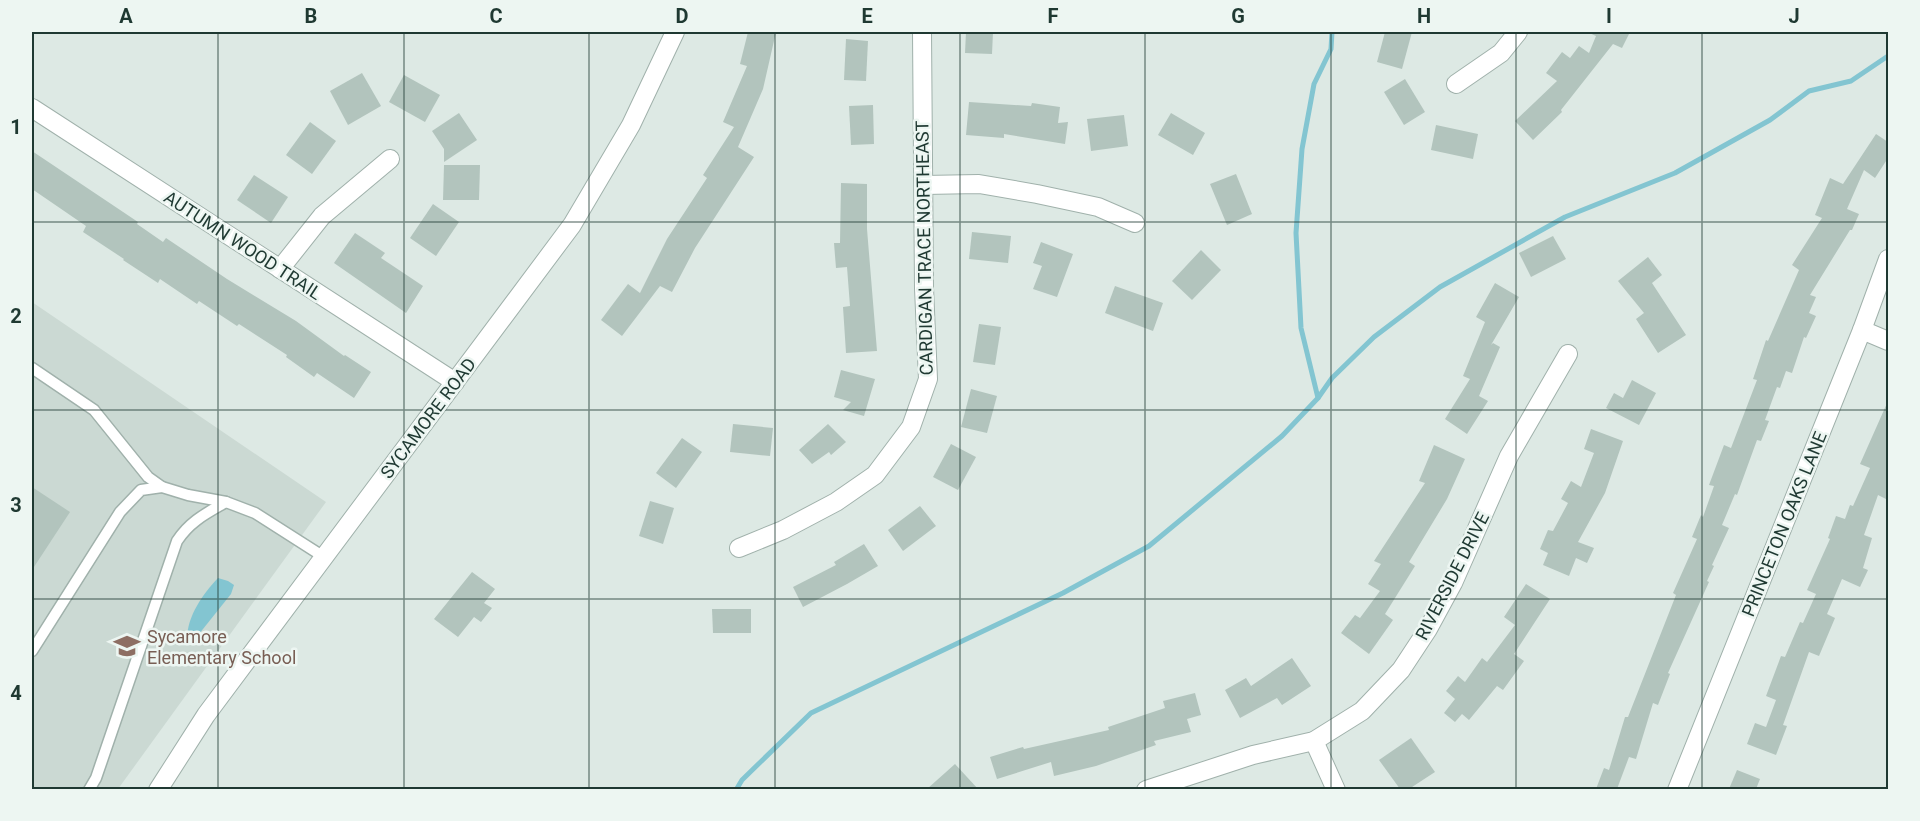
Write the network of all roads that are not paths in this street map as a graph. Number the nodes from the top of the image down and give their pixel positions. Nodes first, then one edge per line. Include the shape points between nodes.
1 (675, 32) edge
2 (922, 32) edge
3 (1518, 32) edge
4 (1456, 84) dead end
5 (32, 108) edge
6 (390, 159) dead end
7 (924, 184) junction
8 (1135, 223) dead end
9 (1888, 259) edge
10 (280, 269) junction
11 (1862, 330) junction
12 (1888, 340) edge
13 (1568, 354) dead end
14 (32, 368) edge
15 (454, 382) junction
16 (162, 487) junction
17 (226, 502) junction
18 (739, 548) dead end
19 (324, 557) junction
20 (32, 651) edge
21 (1314, 741) junction
22 (89, 789) edge
23 (158, 789) edge
24 (1146, 789) edge
25 (1336, 789) edge
26 (1677, 789) edge

1 - 15 street, SYCAMORE ROAD via 631,125 572,225
2 - 7 street, CARDIGAN TRACE NORTHEAST
3 - 4 street via 1501,53
5 - 10 street, AUTUMN WOOD TRAIL
6 - 10 street via 322,216
7 - 8 street via 979,184 1037,194 1098,207
7 - 18 street, CARDIGAN TRACE NORTHEAST via 928,379 911,427 875,475 836,502
9 - 11 street, PRINCETON OAKS LANE
10 - 15 street, AUTUMN WOOD TRAIL
11 - 12 street
11 - 26 street, PRINCETON OAKS LANE
13 - 21 street, RIVERSIDE DRIVE via 1509,456 1453,583 1428,629 1401,670 1362,711
14 - 16 lane via 94,410 148,477
15 - 19 street, SYCAMORE ROAD
16 - 17 lane
16 - 20 lane via 141,490 120,512
17 - 19 lane via 255,513
17 - 22 lane via 196,519 177,541
19 - 23 street, SYCAMORE ROAD via 206,715
21 - 24 street, RIVERSIDE DRIVE via 1253,755
21 - 25 street

